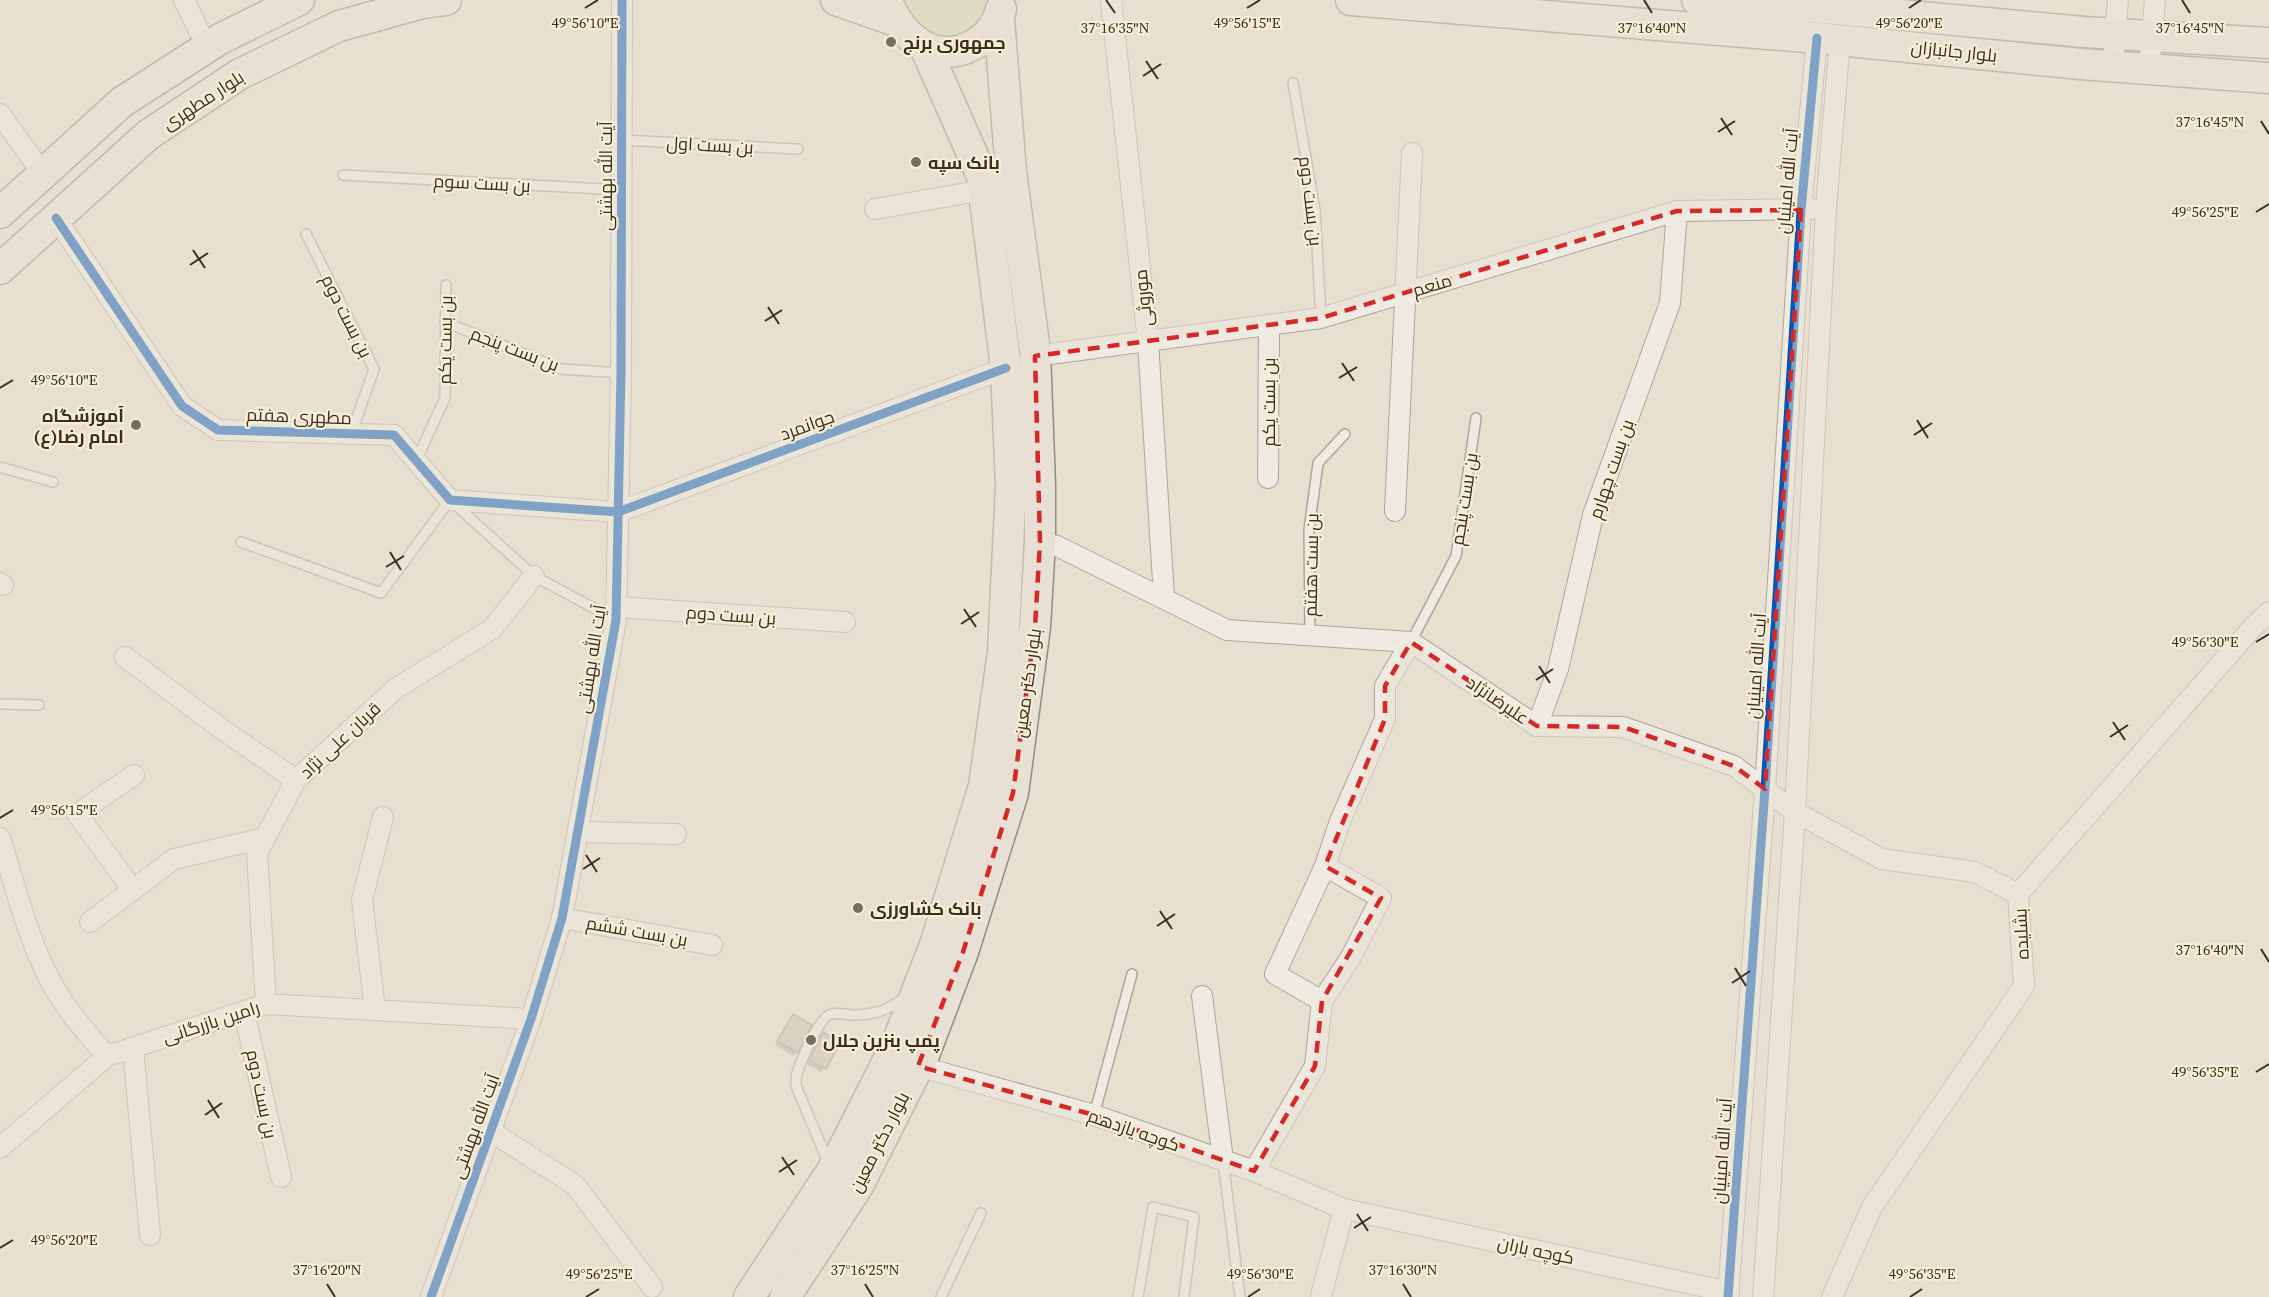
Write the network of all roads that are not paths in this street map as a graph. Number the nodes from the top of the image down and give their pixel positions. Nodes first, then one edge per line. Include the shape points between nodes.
1 (184, 0) edge
2 (299, 0) edge
3 (446, 0) edge
4 (622, 0) edge
5 (836, 0) edge
6 (1111, 0) edge
7 (1352, 0) edge
8 (1697, 0) edge
9 (2118, 0) edge
10 (2155, 0) edge
11 (1855, 6) edge
12 (891, 10) edge
13 (1001, 10) edge
14 (198, 31) dead end
15 (2116, 34) junction
16 (2152, 35) junction
17 (1829, 39) junction
18 (2269, 43) edge
19 (925, 47) junction
20 (2113, 66) junction
21 (2149, 69) junction
22 (2269, 78) edge
23 (1293, 83) dead end
24 (0, 114) edge
25 (621, 141) junction
26 (798, 149) dead end
27 (1412, 153) dead end
28 (43, 174) junction
29 (343, 175) dead end
30 (621, 190) junction
31 (984, 190) junction
32 (1826, 208) junction
33 (875, 209) dead end
34 (1801, 210) junction
35 (1677, 211) junction
36 (0, 213) edge
37 (56, 218) junction
38 (306, 234) dead end
39 (0, 269) edge
40 (446, 285) dead end
41 (1406, 293) junction
42 (1321, 318) junction
43 (446, 322) junction
44 (1269, 326) junction
45 (1148, 342) junction
46 (1035, 356) junction
47 (1006, 368) junction
48 (621, 373) junction
49 (1476, 418) dead end
50 (351, 434) junction
51 (1345, 434) dead end
52 (416, 461) junction
53 (0, 467) edge
54 (1268, 478) dead end
55 (53, 482) dead end
56 (450, 500) junction
57 (1395, 511) dead end
58 (618, 512) junction
59 (241, 542) dead end
60 (1040, 542) junction
61 (534, 576) junction
62 (1164, 597) junction
63 (2269, 612) edge
64 (616, 613) junction
65 (845, 622) dead end
66 (1310, 635) junction
67 (1411, 642) junction
68 (125, 657) dead end
69 (0, 704) edge
70 (39, 705) dead end
71 (1537, 726) junction
72 (134, 775) dead end
73 (296, 780) junction
74 (1765, 789) junction
75 (1795, 812) junction
76 (383, 817) dead end
77 (578, 832) junction
78 (676, 834) dead end
79 (0, 838) edge
80 (265, 838) junction
81 (1325, 866) junction
82 (133, 890) junction
83 (2018, 894) junction
84 (562, 918) junction
85 (90, 922) dead end
86 (712, 945) dead end
87 (1132, 974) dead end
88 (919, 986) junction
89 (1202, 996) dead end
90 (1322, 1001) junction
91 (266, 1004) junction
92 (375, 1010) junction
93 (244, 1011) junction
94 (531, 1018) junction
95 (132, 1048) junction
96 (107, 1056) junction
97 (918, 1066) junction
98 (1094, 1115) junction
99 (490, 1131) junction
100 (0, 1148) edge
101 (1223, 1160) junction
102 (1254, 1171) junction
103 (832, 1172) junction
104 (281, 1177) dead end
105 (1344, 1209) junction
106 (981, 1213) dead end
107 (150, 1235) dead end
108 (652, 1287) dead end
109 (1729, 1295) edge
110 (1321, 1296) edge
111 (431, 1297) edge
112 (750, 1297) edge
113 (785, 1297) edge
114 (941, 1297) edge
115 (1138, 1297) edge
116 (1184, 1297) edge
117 (1240, 1297) edge
118 (1762, 1297) edge
119 (1832, 1297) edge

1 - 14 street
2 - 28 main road via 220,39 123,102
3 - 37 main road, بلوار مطهری via 339,26 240,74 148,135
4 - 25 street, آیت الله بهشتی
5 - 12 main road
6 - 45 street, موروثی
7 - 17 main road, بلوار جانبازان
8 - 11 main road, بلوار جانبازان
9 - 15 street
10 - 16 street
11 - 15 main road, بلوار جانبازان
12 - 19 main road via 908,35
13 - 19 main road via 987,37 968,48 946,52
13 - 46 main road, بلوار دکتر معین via 1011,172
15 - 16 main road, بلوار جانبازان
15 - 20 street
16 - 18 main road, بلوار جانبازان
16 - 21 street
17 - 20 main road, بلوار جانبازان
17 - 32 street
17 - 34 street, آیت الله امینیان
19 - 31 main road, بلوار دکتر معین via 982,176
20 - 21 main road, بلوار جانبازان
21 - 22 main road, بلوار جانبازان
23 - 42 lane, بن بست دوم via 1315,210
24 - 28 street
25 - 26 lane, بن بست اول
25 - 30 street, آیت الله بهشتی
27 - 41 street
28 - 36 main road
29 - 30 lane, بن بست سوم
30 - 48 street, آیت الله بهشتی
31 - 33 street
31 - 47 main road, بلوار دکتر معین
32 - 34 street, منعم
32 - 75 street
34 - 35 street, منعم
34 - 74 street, آیت الله امینیان
35 - 41 street, منعم
35 - 71 street, بن بست چهارم via 1670,303 1593,515 1558,669
37 - 39 main road, بلوار مطهری
37 - 50 street, مطهری هفتم via 182,406 218,430
38 - 50 lane, بن بست دوم via 374,369
40 - 43 lane, بن بست یکم
41 - 42 street, منعم
41 - 57 street
42 - 44 street, منعم
43 - 48 lane, بن بست پنجم via 561,369
43 - 52 lane, بن بست یکم via 445,398
44 - 45 street, منعم
44 - 54 street, بن بست یکم
45 - 46 street, منعم
45 - 62 street, موروثی
46 - 60 main road, بلوار دکتر معین
47 - 58 street, جوانمرد
47 - 88 main road, بلوار دکتر معین via 1011,486 1003,652 984,786
48 - 58 street, آیت الله بهشتی
49 - 67 lane, بن بست پنجم via 1456,556
50 - 52 street, مطهری هفتم via 394,435
51 - 66 lane, بن بست هفتم via 1318,463 1309,530
52 - 56 street, مطهری هفتم
53 - 55 lane
56 - 58 street
56 - 59 lane via 381,593
56 - 61 lane
58 - 64 street, آیت الله بهشتی
60 - 62 street, علیرضانژاد via 1057,546
60 - 97 main road, بلوار دکتر معین via 1035,627 1013,793 963,952
61 - 64 lane
61 - 73 street, قربان علی نژاد via 492,629 395,689
62 - 66 street, علیرضانژاد via 1227,630
63 - 83 street, بشلیده
64 - 65 street, بن بست دوم
64 - 77 street, آیت الله بهشتی
66 - 67 street, علیرضانژاد
67 - 71 street, علیرضانژاد
67 - 81 street via 1385,686 1385,719 1340,821
68 - 73 street
69 - 70 lane
71 - 74 street, علیرضانژاد via 1623,728 1734,766
72 - 82 street via 78,814
73 - 80 street, قربان علی نژاد
74 - 75 street, علیرضانژاد
74 - 109 street, آیت الله امینیان
75 - 83 street, علیرضانژاد via 1882,859 1975,872
75 - 118 street
76 - 92 street via 362,900
77 - 78 street
77 - 84 street, آیت الله بهشتی
79 - 96 street via 45,972 76,1021
80 - 82 street via 174,859
80 - 91 street, قربان علی نژاد via 257,853
81 - 90 street via 1275,974
81 - 90 street via 1381,898 1351,957
82 - 85 street
83 - 119 street, بشلیده via 2024,986 1872,1207
84 - 86 street, بن بست ششم
84 - 94 street, آیت الله بهشتی
87 - 98 lane
88 - 103 main road, بلوار دکتر معین via 897,1043
88 - 103 lane via 898,1003 878,1012 832,1013 823,1018 811,1041 796,1086
89 - 101 street
90 - 102 street via 1315,1066
91 - 92 street, رامین بازرگانی
91 - 93 street, رامین بازرگانی
92 - 94 street, رامین بازرگانی
93 - 95 street, رامین بازرگانی
93 - 104 street, بن بست دوم
94 - 99 street, آیت الله بهشتی
95 - 96 street, رامین بازرگانی
95 - 107 street
96 - 100 street, رامین بازرگانی
97 - 98 street, کوچه یازدهم
97 - 113 main road, بلوار دکتر معین via 858,1186
98 - 101 street, کوچه یازدهم
99 - 108 street via 575,1185
99 - 111 street, آیت الله بهشتی
101 - 102 street, کوچه یازدهم
101 - 117 lane
102 - 105 street, کوچه یازدهم
103 - 112 main road, بلوار دکتر معین
105 - 109 street, کوچه باران
105 - 110 street
106 - 114 lane
115 - 116 lane via 1153,1207 1194,1217

